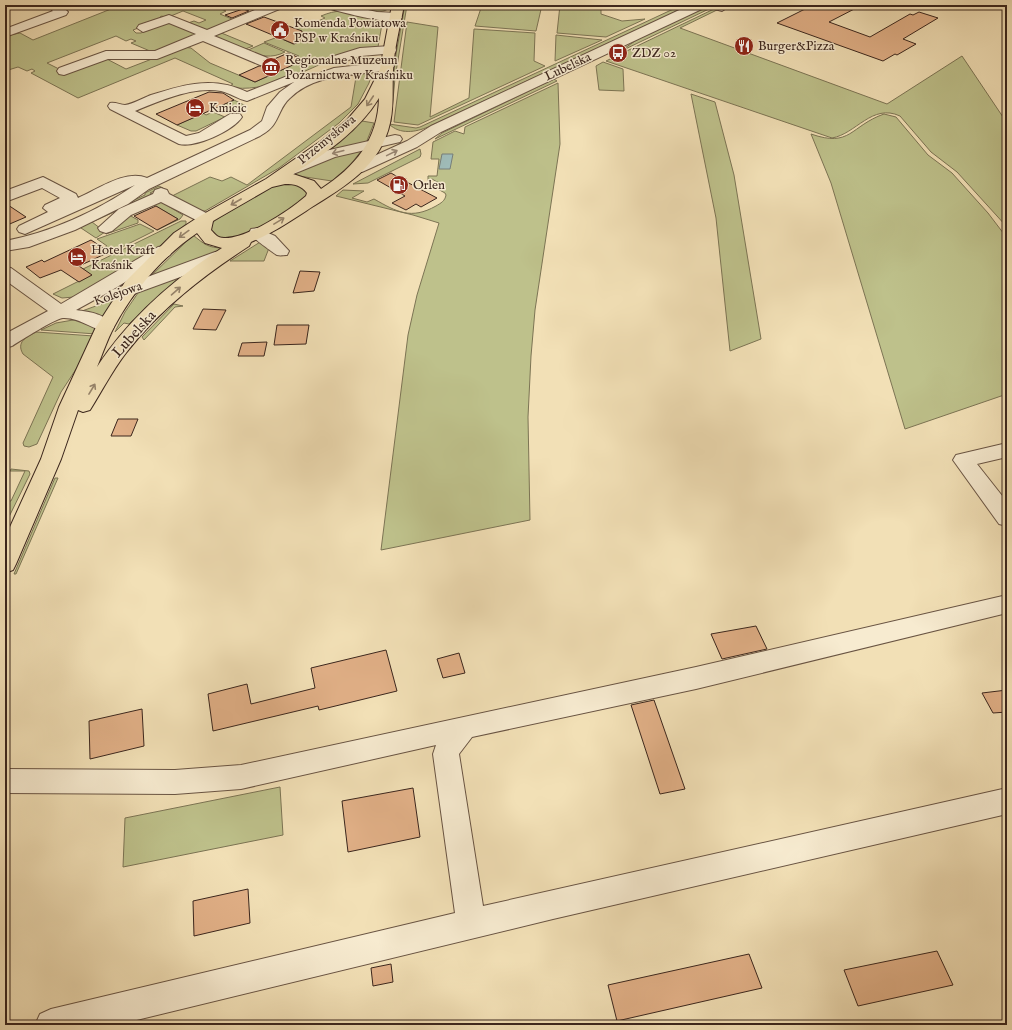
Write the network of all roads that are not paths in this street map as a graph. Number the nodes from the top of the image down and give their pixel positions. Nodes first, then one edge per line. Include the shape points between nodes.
1 (53, 5) edge
2 (278, 5) edge
3 (331, 5) edge
4 (700, 5) edge
5 (397, 11) edge
6 (143, 28) dead end
7 (5, 33) edge
8 (205, 35) junction
9 (188, 42) junction
10 (199, 50) dead end
11 (390, 50) junction
12 (264, 62) dead end
13 (387, 66) junction
14 (64, 71) dead end
15 (235, 117) dead end
16 (383, 126) junction
17 (436, 129) junction
18 (415, 134) junction
19 (376, 143) junction
20 (357, 170) junction
21 (288, 171) junction
22 (266, 184) junction
23 (143, 186) junction
24 (11, 195) edge
25 (308, 203) junction
26 (51, 213) junction
27 (206, 219) junction
28 (106, 228) dead end
29 (253, 236) junction
30 (5, 239) edge
31 (5, 246) edge
32 (164, 251) junction
33 (281, 251) dead end
34 (221, 256) junction
35 (5, 272) edge
36 (128, 291) junction
37 (59, 312) junction
38 (105, 327) junction
39 (5, 342) edge
40 (1007, 450) edge
41 (51, 459) junction
42 (1007, 518) edge
43 (5, 564) edge
44 (1007, 604) edge
45 (465, 727) junction
46 (418, 737) junction
47 (446, 754) junction
48 (5, 781) edge
49 (1007, 801) edge
50 (471, 924) junction
51 (85, 1021) edge
52 (51, 1025) edge

1 - 7 street via 62,12
2 - 8 street
3 - 5 street via 377,16
4 - 17 street, Lubelska
5 - 11 main road, Przemysłowa
6 - 8 street via 169,19
8 - 9 street
8 - 12 street
9 - 10 street
9 - 14 street via 157,54 106,55
11 - 13 main road, Przemysłowa
11 - 15 street via 351,54 247,97 212,86 119,108 184,141 200,138
13 - 16 main road, Przemysłowa
13 -> 21 main road, Przemysłowa via 373,96 360,114 337,136
13 - 23 street via 347,69 299,86 279,99 264,128
16 - 18 street via 395,132
16 - 19 main road, Przemysłowa
17 - 18 street, Lubelska
20 -> 17 street, Lubelska via 412,144
18 - 19 street, Lubelska
19 - 20 main road, Przemysłowa
19 -> 21 street, Lubelska via 330,154
20 - 25 main road, Lubelska via 335,188
21 - 22 main road, Lubelska
22 - 25 main road via 290,179 305,182 312,186 315,192 314,198
22 -> 27 main road, Lubelska
23 - 26 street via 140,181 130,180
23 - 31 street via 122,201 33,246
24 - 26 street
24 - 26 street via 43,182 70,197
29 -> 25 main road, Lubelska
26 - 30 street
27 - 28 street via 161,195 126,212
27 - 29 main road via 203,230 206,237 212,241 232,243
27 -> 32 main road, Lubelska
29 - 33 street via 269,240
29 - 34 main road, Lubelska
32 - 36 main road, Lubelska via 142,272
32 - 37 street, Kolejowa
34 - 36 street, Kolejowa
41 -> 34 main road, Lubelska via 101,374 120,348 157,308
35 - 37 street
36 - 37 street, Kolejowa
36 - 38 main road, Lubelska
37 - 38 street via 87,317 102,323
37 - 39 street, Kolejowa
38 - 41 main road, Lubelska via 68,406
40 - 42 street via 963,460
41 - 43 main road, Lubelska
44 - 45 street via 696,678
45 - 46 street
45 - 47 street via 449,745
46 - 47 street
46 - 48 street via 241,777 175,782
47 - 50 street
49 - 50 street
50 - 51 street
51 - 52 street

